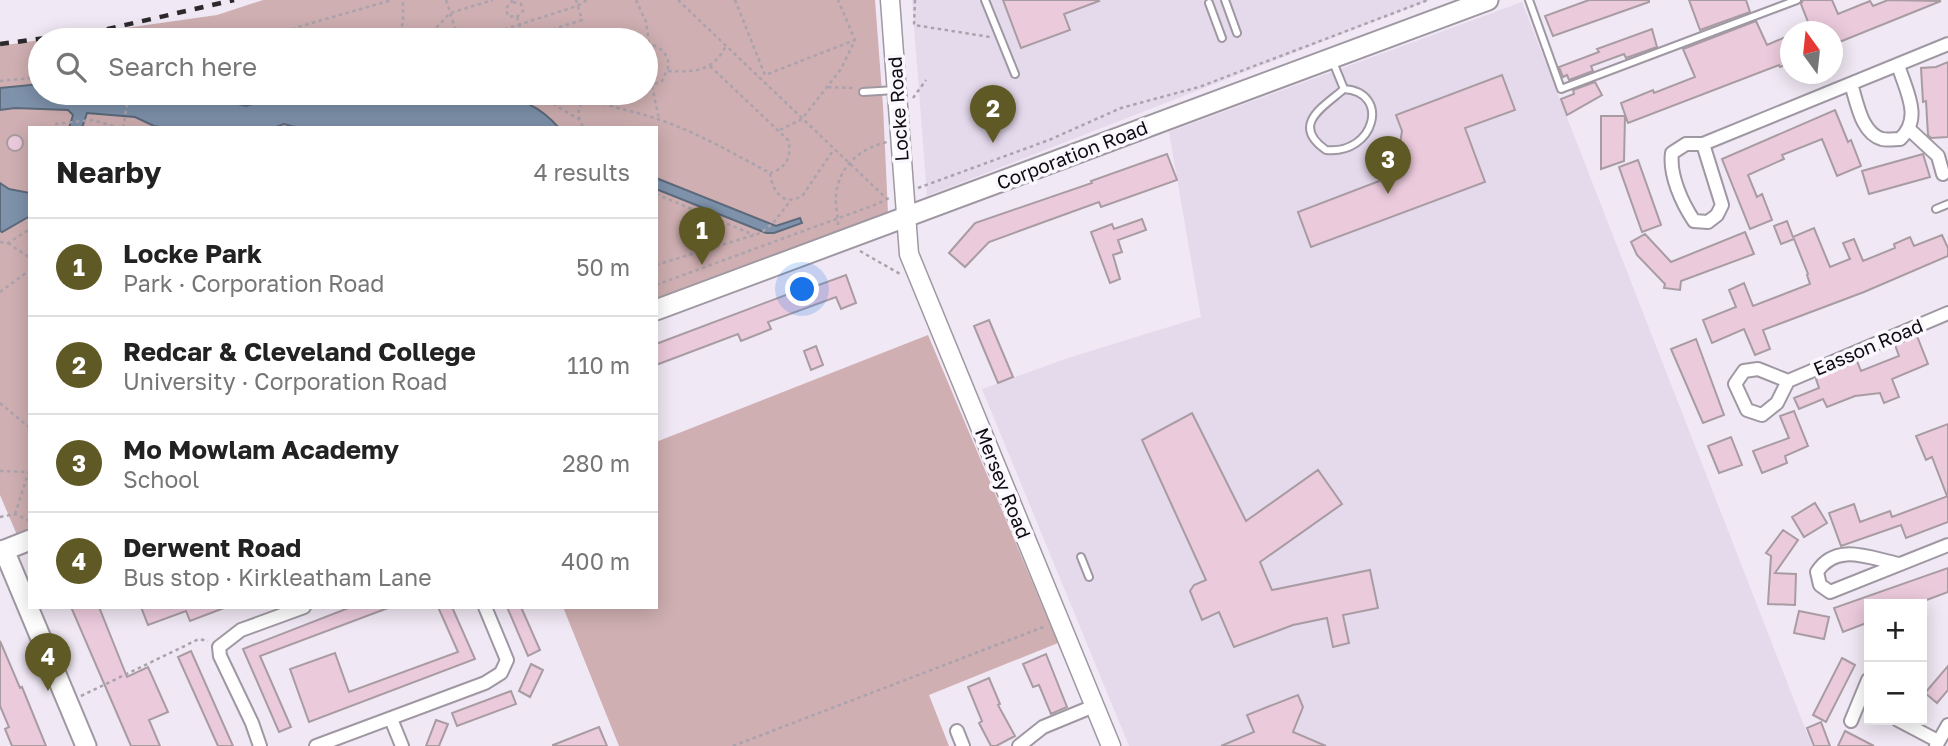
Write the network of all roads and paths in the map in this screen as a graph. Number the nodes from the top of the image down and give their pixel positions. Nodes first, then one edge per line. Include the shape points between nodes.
1 (392, 0) edge
2 (403, 0) edge
3 (446, 0) edge
4 (493, 0) edge
5 (576, 0) edge
6 (587, 0) edge
7 (636, 0) edge
8 (678, 0) edge
9 (735, 0) edge
10 (838, 0) edge
11 (890, 0) edge
12 (915, 0) edge
13 (985, 0) edge
14 (1225, 0) edge
15 (1428, 0) edge
16 (1488, 0) edge
17 (1529, 0) edge
18 (1797, 0) edge
19 (511, 1) edge
20 (1209, 3) dead end
21 (578, 6) junction
22 (450, 13) junction
23 (517, 17) junction
24 (520, 24) junction
25 (295, 28) edge
26 (402, 28) edge
27 (437, 28) edge
28 (455, 28) edge
29 (508, 28) edge
30 (521, 28) edge
31 (559, 28) edge
32 (646, 28) edge
33 (1237, 33) dead end
34 (1222, 38) dead end
35 (1000, 39) junction
36 (855, 40) junction
37 (1948, 44) edge
38 (726, 46) junction
39 (658, 50) edge
40 (1331, 57) junction
41 (1898, 65) junction
42 (710, 66) junction
43 (668, 71) junction
44 (1015, 74) dead end
45 (765, 75) junction
46 (28, 78) edge
47 (760, 78) junction
48 (0, 81) edge
49 (658, 83) edge
50 (1852, 84) junction
51 (828, 87) junction
52 (1343, 89) junction
53 (897, 90) junction
54 (863, 92) joint
55 (126, 105) edge
56 (557, 105) edge
57 (581, 105) edge
58 (609, 105) edge
59 (656, 105) edge
60 (659, 119) junction
61 (802, 119) junction
62 (580, 120) junction
63 (55, 124) dead end
64 (115, 126) edge
65 (122, 126) edge
66 (582, 126) edge
67 (780, 130) junction
68 (1910, 130) junction
69 (901, 141) junction
70 (1703, 144) junction
71 (834, 149) junction
72 (848, 163) junction
73 (769, 173) junction
74 (1943, 174) dead end
75 (904, 193) junction
76 (658, 195) edge
77 (886, 198) junction
78 (791, 200) junction
79 (1948, 204) edge
80 (1936, 209) dead end
81 (906, 217) junction
82 (838, 218) junction
83 (28, 230) edge
84 (754, 235) junction
85 (842, 241) junction
86 (0, 242) edge
87 (8, 243) junction
88 (28, 257) edge
89 (658, 264) edge
90 (28, 271) edge
91 (658, 284) edge
92 (922, 286) junction
93 (0, 292) edge
94 (658, 309) edge
95 (1948, 313) edge
96 (1788, 381) dead end
97 (0, 403) edge
98 (28, 426) edge
99 (0, 471) edge
100 (28, 471) edge
101 (28, 474) edge
102 (15, 514) junction
103 (0, 517) edge
104 (28, 520) edge
105 (28, 540) edge
106 (1948, 545) edge
107 (1, 547) edge
108 (1082, 557) dead end
109 (1899, 564) junction
110 (1089, 577) dead end
111 (298, 609) edge
112 (486, 609) edge
113 (1060, 621) junction
114 (222, 644) junction
115 (67, 703) junction
116 (1864, 703) edge
117 (1094, 706) junction
118 (391, 719) junction
119 (1851, 721) dead end
120 (1906, 725) edge
121 (1948, 725) edge
122 (957, 731) dead end
123 (1937, 744) edge
124 (86, 746) edge
125 (260, 746) edge
126 (316, 746) edge
127 (402, 746) edge
128 (733, 746) edge
129 (963, 746) edge
130 (1019, 746) edge
131 (1111, 746) edge

1 - 25 path
2 - 26 path
3 - 22 path
4 - 22 path
5 - 21 path
6 - 21 path
7 - 32 path
8 - 38 path
9 - 45 path
10 - 36 path
11 - 53 street, Locke Road
12 - 35 path via 914,25
13 - 35 lane
14 - 33 lane
15 - 75 path via 1199,87 1121,108 1049,140
16 - 40 main road, Corporation Road
17 - 18 lane via 1561,89
19 - 23 path via 506,8 508,16
19 - 23 path via 521,4 523,11
20 - 34 lane
21 - 24 path
21 - 31 path via 582,20
22 - 27 path
22 - 28 path
23 - 24 path
24 - 29 path
24 - 30 path
35 - 44 lane
36 - 45 path
36 - 51 path
37 - 41 street
38 - 42 path
38 - 47 path
39 - 43 path via 668,59
40 - 52 lane
40 - 81 main road, Corporation Road
41 - 50 street
41 - 68 street via 1913,115
42 - 43 path
42 - 67 path
43 - 49 path
45 - 47 path
46 - 48 path
47 - 61 path
50 - 68 street via 1869,130 1882,139 1900,139
50 - 70 street
51 - 54 path via 849,86
51 - 61 path
52 - 52 lane via 1354,90 1368,102 1370,128 1356,144 1326,150 1311,134 1312,120
53 - 54 lane
53 - 69 street, Locke Road
55 - 65 path
56 - 62 path
57 - 62 path via 577,111
58 - 60 path
59 - 60 path
60 - 73 path
61 - 67 path
61 - 71 path
62 - 66 path
63 - 64 path via 86,120
67 - 73 path via 788,140 789,153 780,169
68 - 74 street via 1938,156
69 - 72 path via 873,145
69 - 75 street, Locke Road
70 - 70 street via 1686,144 1672,153 1670,165 1687,211 1695,221 1709,222 1722,205
71 - 72 path
71 - 78 path via 803,195
72 - 77 path
72 - 82 path via 836,197
73 - 78 path via 775,191
75 - 77 path
75 - 81 street, Locke Road
76 - 84 path
77 - 81 path
77 - 82 path
78 - 84 path via 774,222
79 - 80 lane
81 - 85 main road, Corporation Road
81 - 92 street, Mersey Road via 909,254
82 - 85 path
82 - 91 path
83 - 87 path
84 - 89 path
85 - 92 path
85 - 94 main road, Corporation Road
86 - 87 path
87 - 88 path
90 - 93 path
92 - 113 street, Mersey Road
95 - 96 street, Easson Road
97 - 98 path
99 - 100 path
101 - 102 path
102 - 103 path
102 - 104 path
105 - 107 main road
106 - 109 street
107 - 115 main road
108 - 110 lane
109 - 109 street via 1830,592 1820,585 1817,572 1824,561 1847,552
111 - 114 street via 240,630
112 - 118 street via 507,660 501,673
113 - 117 street, Mersey Road
113 - 128 path
114 - 115 path via 199,639
114 - 125 street via 220,656
115 - 124 main road
116 - 119 street
117 - 130 street via 1043,727
117 - 131 street, Mersey Road
118 - 126 street
118 - 127 street
120 - 123 street
121 - 123 street
122 - 129 street

